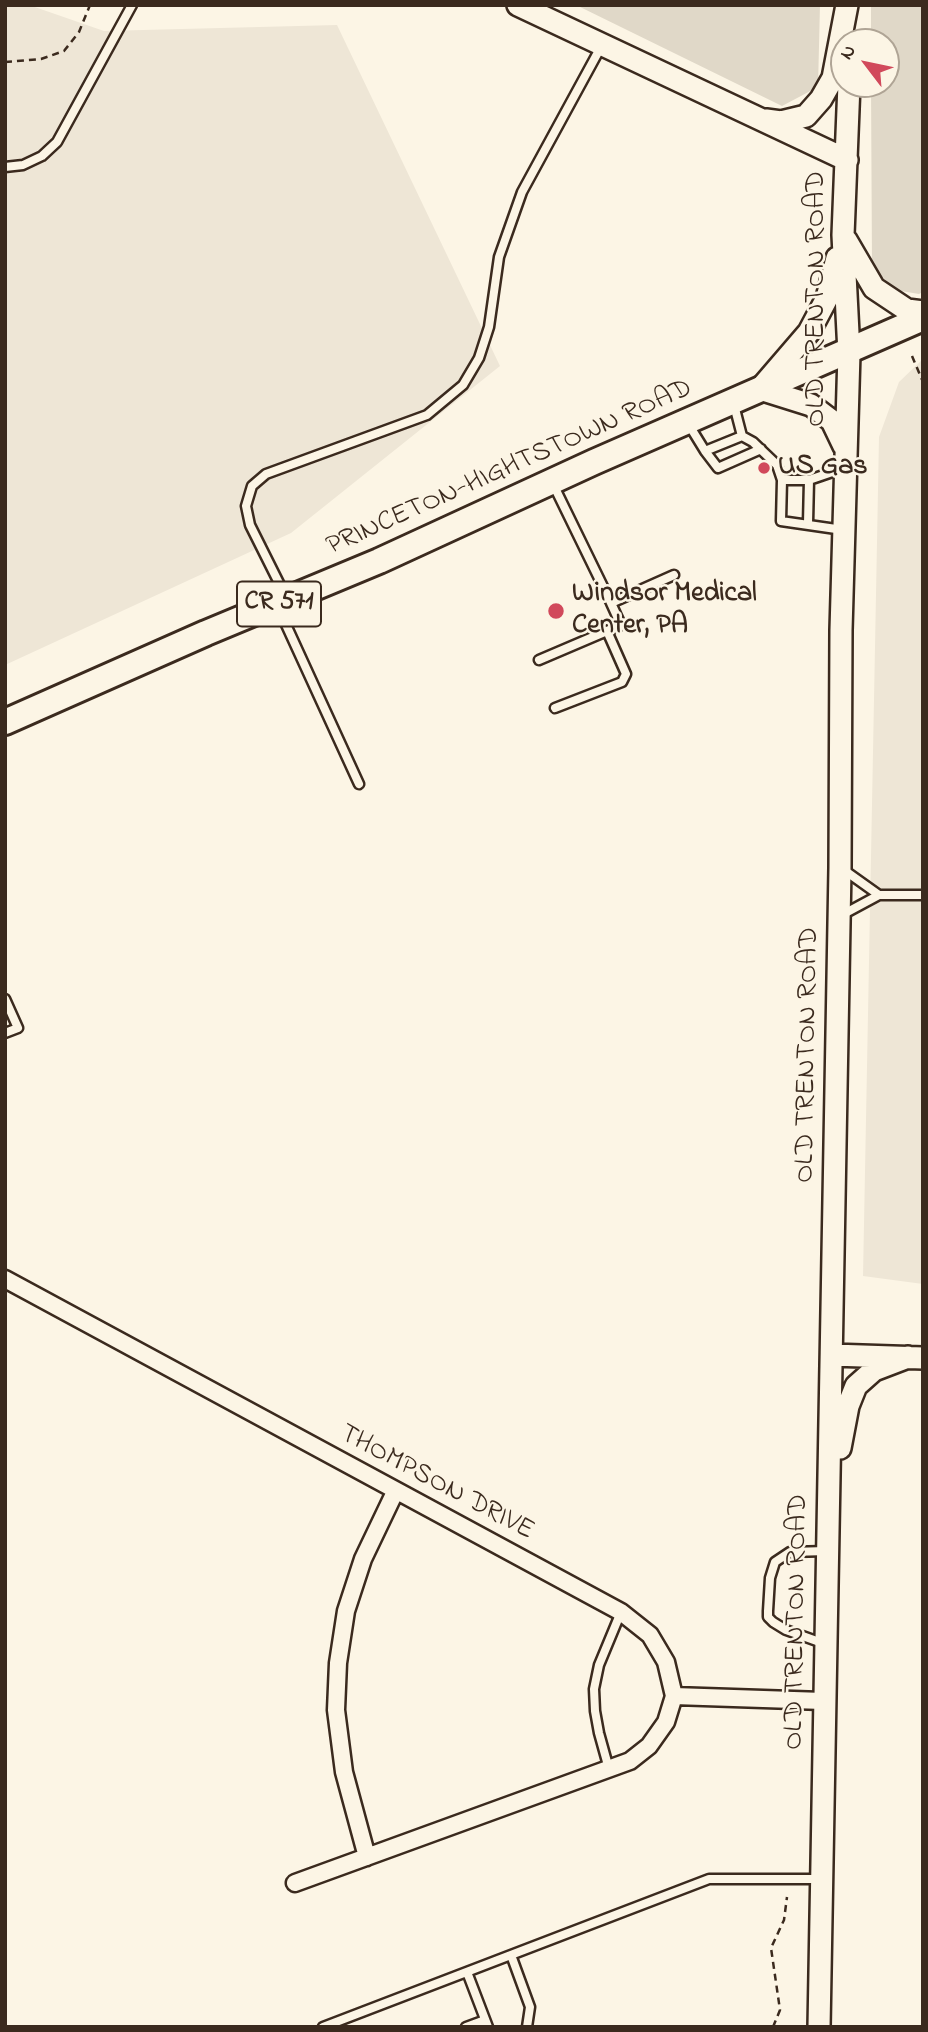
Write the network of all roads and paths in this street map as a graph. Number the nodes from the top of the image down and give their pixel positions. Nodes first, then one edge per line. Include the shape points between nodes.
1 (90, 5) edge
2 (132, 5) edge
3 (518, 5) edge
4 (849, 5) edge
5 (849, 28) edge
6 (602, 45) junction
7 (5, 62) edge
8 (849, 98) edge
9 (757, 118) junction
10 (847, 160) junction
11 (5, 167) edge
12 (843, 235) junction
13 (923, 312) edge
14 (923, 318) edge
15 (849, 352) junction
16 (912, 356) dead end
17 (923, 382) edge
18 (760, 389) junction
19 (733, 401) junction
20 (687, 422) junction
21 (742, 436) junction
22 (761, 449) junction
23 (705, 451) junction
24 (844, 458) junction
25 (782, 480) junction
26 (809, 480) junction
27 (552, 481) junction
28 (808, 523) junction
29 (843, 530) junction
30 (674, 575) dead end
31 (282, 603) junction
32 (611, 603) junction
33 (607, 631) junction
34 (539, 660) dead end
35 (555, 708) dead end
36 (5, 722) edge
37 (359, 784) dead end
38 (840, 868) junction
39 (878, 895) junction
40 (923, 895) edge
41 (839, 917) junction
42 (5, 999) edge
43 (5, 1033) edge
44 (5, 1279) edge
45 (832, 1355) junction
46 (915, 1358) edge
47 (395, 1492) junction
48 (828, 1516) junction
49 (827, 1551) junction
50 (621, 1612) junction
51 (825, 1644) junction
52 (674, 1696) junction
53 (824, 1701) junction
54 (609, 1769) junction
55 (367, 1857) junction
56 (822, 1878) junction
57 (295, 1883) dead end
58 (787, 1896) dead end
59 (511, 1955) junction
60 (467, 1972) junction
61 (486, 2023) edge
62 (323, 2027) edge
63 (466, 2027) edge
64 (527, 2027) edge
65 (774, 2027) edge
66 (819, 2027) edge

1 - 7 path via 79,32 64,51
2 - 11 lane via 57,142 33,161
3 - 6 main road
4 - 5 main road
4 - 9 main road via 833,78 821,99 806,116 781,122
6 - 9 main road
6 - 31 lane via 522,192 499,257 489,327 479,358 463,385 427,415 266,474 251,486 246,506 250,524
8 - 10 main road, OLD TRENTON ROAD
9 - 10 main road
10 - 12 main road, OLD TRENTON ROAD
12 - 13 main road via 874,288 907,310
12 - 15 main road, OLD TRENTON ROAD
12 - 18 main road via 827,298 809,332
14 - 15 main road, PRINCETON-HIGHTSTOWN ROAD / CR 571
15 - 18 main road, PRINCETON-HIGHTSTOWN ROAD / CR 571
15 - 24 main road, OLD TRENTON ROAD
16 - 17 path
18 - 19 main road, PRINCETON-HIGHTSTOWN ROAD / CR 571
18 - 24 main road via 811,405 832,421
19 - 20 main road, PRINCETON-HIGHTSTOWN ROAD / CR 571
19 - 21 lane
20 - 23 lane
20 - 27 main road, PRINCETON-HIGHTSTOWN ROAD / CR 571
21 - 22 lane
21 - 23 lane
22 - 23 lane via 718,468
22 - 25 lane via 777,465
24 - 26 lane
24 - 29 main road, OLD TRENTON ROAD
25 - 26 lane
25 - 28 lane via 781,520
26 - 28 lane
27 - 31 main road, PRINCETON-HIGHTSTOWN ROAD / CR 571
27 - 32 lane
28 - 29 lane
29 - 38 main road, OLD TRENTON ROAD
30 - 32 lane
31 - 36 main road, PRINCETON-HIGHTSTOWN ROAD / CR 571
31 - 37 lane
32 - 33 lane via 621,625
33 - 34 lane
33 - 35 lane via 626,674 622,682
38 - 39 lane
38 - 41 main road, OLD TRENTON ROAD
39 - 40 lane
39 - 41 lane
41 - 45 main road, OLD TRENTON ROAD
42 - 43 lane via 18,1028
44 - 47 street, THOMPSON DRIVE
45 - 46 main road
45 - 48 main road, OLD TRENTON ROAD
46 - 48 main road via 874,1370 856,1386 848,1406
47 - 50 street, THOMPSON DRIVE
47 - 55 street via 363,1559 346,1611 338,1663 336,1710 344,1772
48 - 49 main road, OLD TRENTON ROAD
49 - 51 main road, OLD TRENTON ROAD
49 - 51 lane via 790,1552 775,1562 768,1611 768,1617 786,1630
50 - 52 street, THOMPSON DRIVE via 650,1635 666,1662
50 - 54 lane via 594,1689 594,1711
51 - 53 main road, OLD TRENTON ROAD
52 - 53 street
52 - 54 street via 666,1722 649,1746 630,1761
53 - 56 main road, OLD TRENTON ROAD
54 - 55 street
55 - 57 street
56 - 59 lane via 709,1879
56 - 66 main road, OLD TRENTON ROAD
58 - 65 path via 784,1920 771,1948 780,2010
59 - 60 lane
59 - 64 lane via 530,2007
60 - 61 lane
60 - 62 lane
61 - 63 lane

